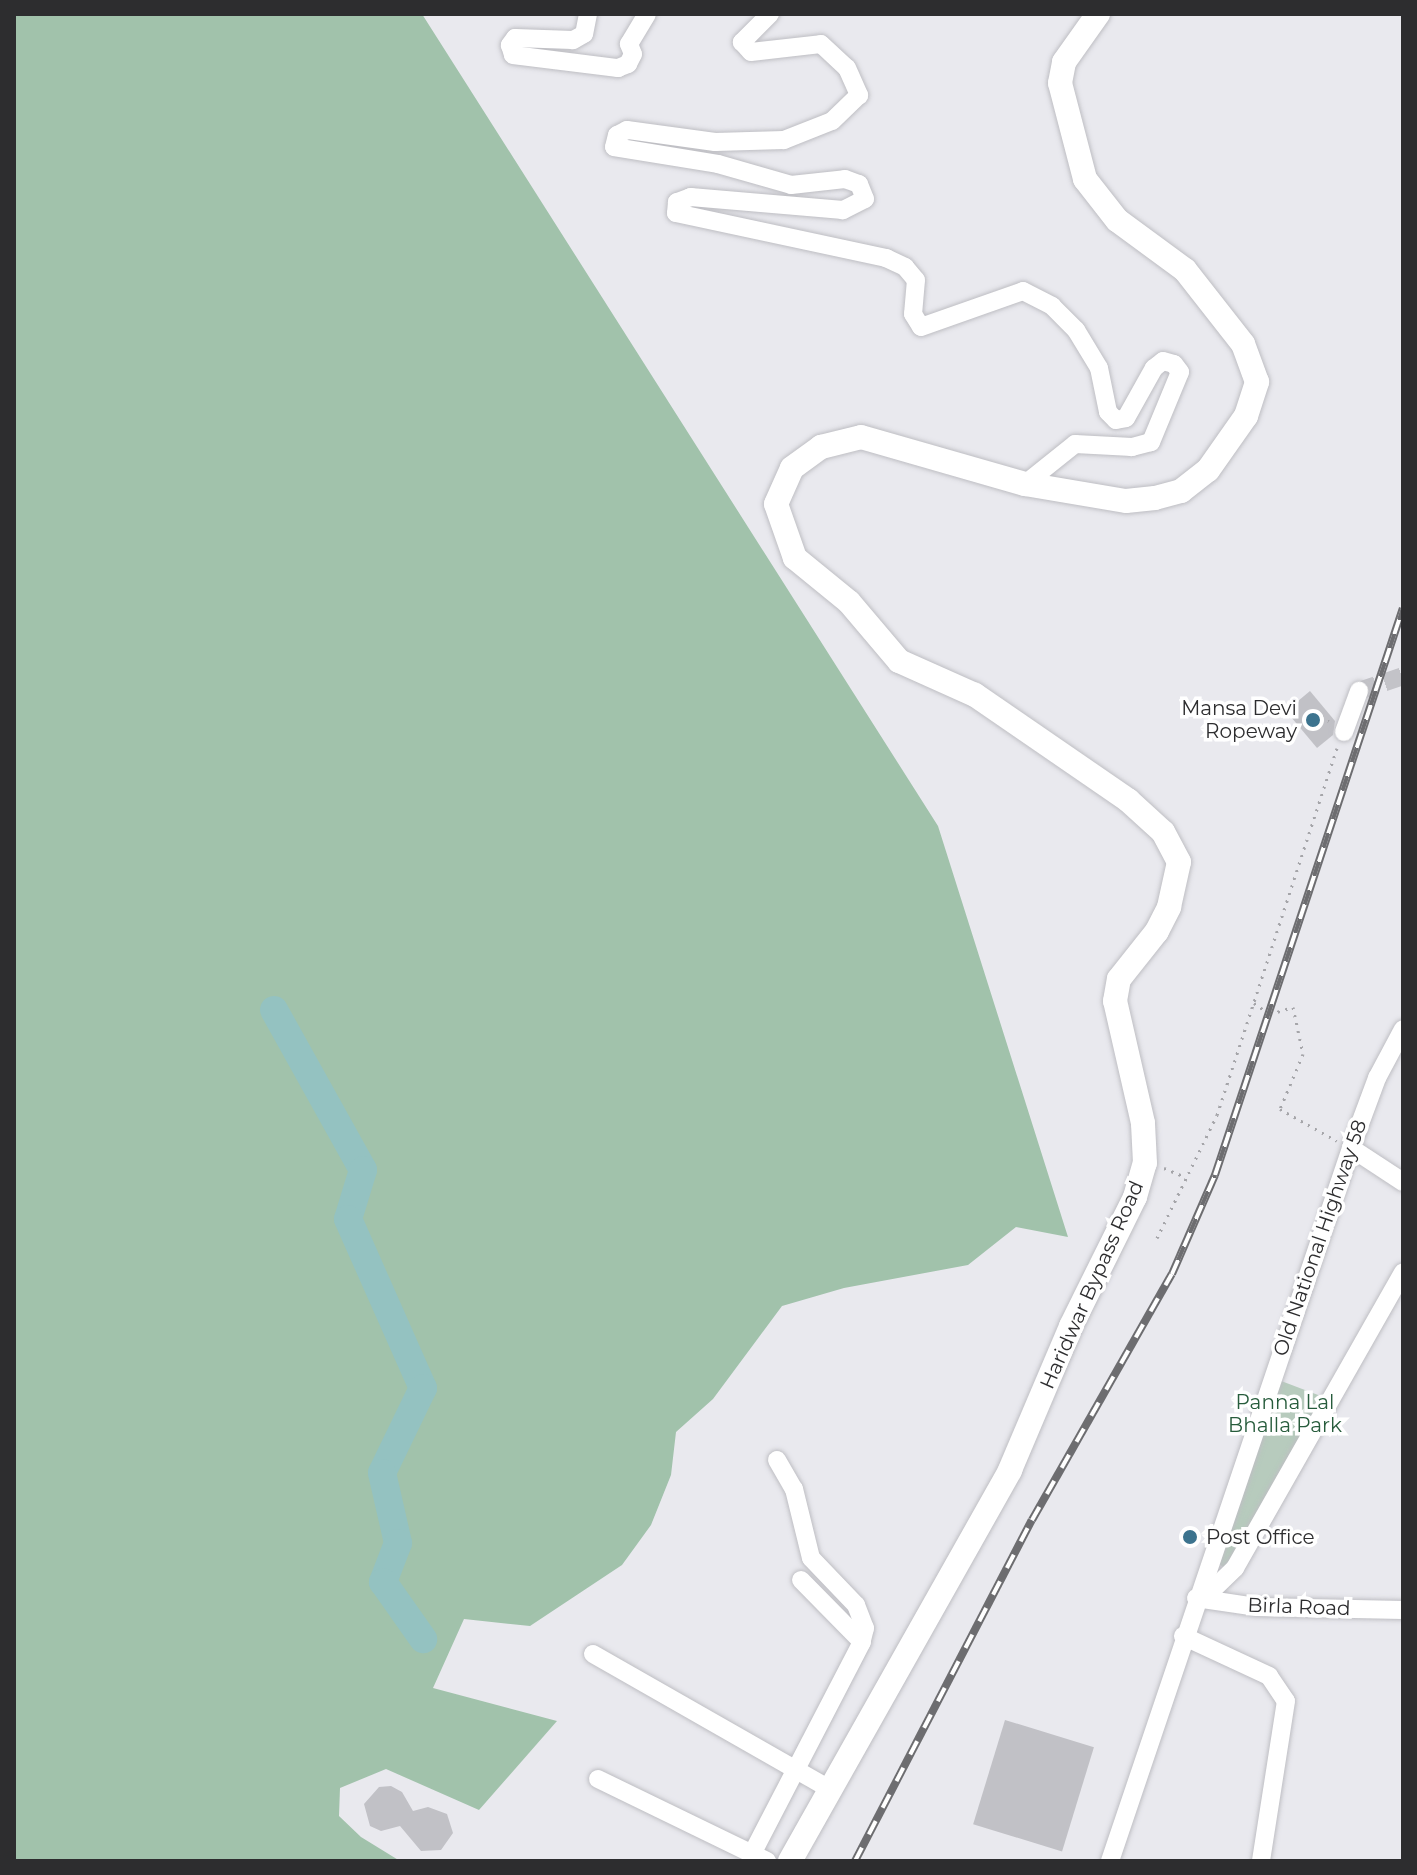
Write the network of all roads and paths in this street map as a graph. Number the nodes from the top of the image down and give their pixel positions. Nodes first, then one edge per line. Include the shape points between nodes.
1 (588, 14) edge
2 (647, 14) edge
3 (770, 14) edge
4 (1098, 14) edge
5 (1025, 484) junction
6 (1359, 691) dead end
7 (1315, 711) dead end
8 (1344, 732) junction
9 (1253, 1003) junction
10 (1403, 1029) edge
11 (1351, 1148) junction
12 (1403, 1182) edge
13 (1157, 1238) dead end
14 (1403, 1272) edge
15 (777, 1460) dead end
16 (801, 1580) dead end
17 (1200, 1598) junction
18 (1403, 1610) edge
19 (1183, 1636) junction
20 (862, 1640) junction
21 (593, 1654) dead end
22 (796, 1770) junction
23 (598, 1779) dead end
24 (830, 1789) junction
25 (760, 1858) edge
26 (790, 1861) edge
27 (1110, 1861) edge
28 (1261, 1861) edge

1 - 2 street via 584,34 573,40 515,38 510,45 513,55 618,68 628,64 633,54 629,44
3 - 5 street via 742,42 751,52 821,44 847,68 859,95 832,121 770,140 715,142 627,130 617,135 614,147 718,164 791,185 845,179 859,184 865,199 843,210 691,197 677,202 676,213 896,262 916,280 913,314 921,327 1023,291 1052,306 1076,330 1099,368 1108,412 1116,420 1126,418 1163,361 1180,372 1151,442 1132,447 1075,444
4 - 5 main road, Haridwar Bypass Road via 1064,62 1060,83 1085,179 1117,220 1185,270 1243,344 1257,382 1246,416 1208,470 1181,491 1126,501
5 - 24 main road, Haridwar Bypass Road via 861,437 821,447 792,468 776,504 795,558 849,602 899,661 975,695 1128,800 1163,832 1179,862 1169,907 1119,979 1115,1001 1143,1123 1145,1163 1135,1197 1071,1326 1010,1470
6 - 8 street
7 - 8 path
8 - 9 path via 1326,773
9 - 11 path via 1270,1014 1293,1007 1303,1054 1280,1109
9 - 13 path via 1217,1115
10 - 11 street, Old National Highway 58 via 1377,1078
11 - 12 street
11 - 17 street, Old National Highway 58
14 - 17 street via 1235,1568
15 - 20 street via 794,1489 811,1558 856,1605 865,1628
16 - 20 street
17 - 18 street, Birla Road via 1257,1607
17 - 19 street, Old National Highway 58
19 - 27 street, Old National Highway 58
19 - 28 street via 1269,1676 1286,1701
20 - 22 street
21 - 22 street
22 - 24 street
22 - 25 street
23 - 25 street
24 - 26 main road, Haridwar Bypass Road

